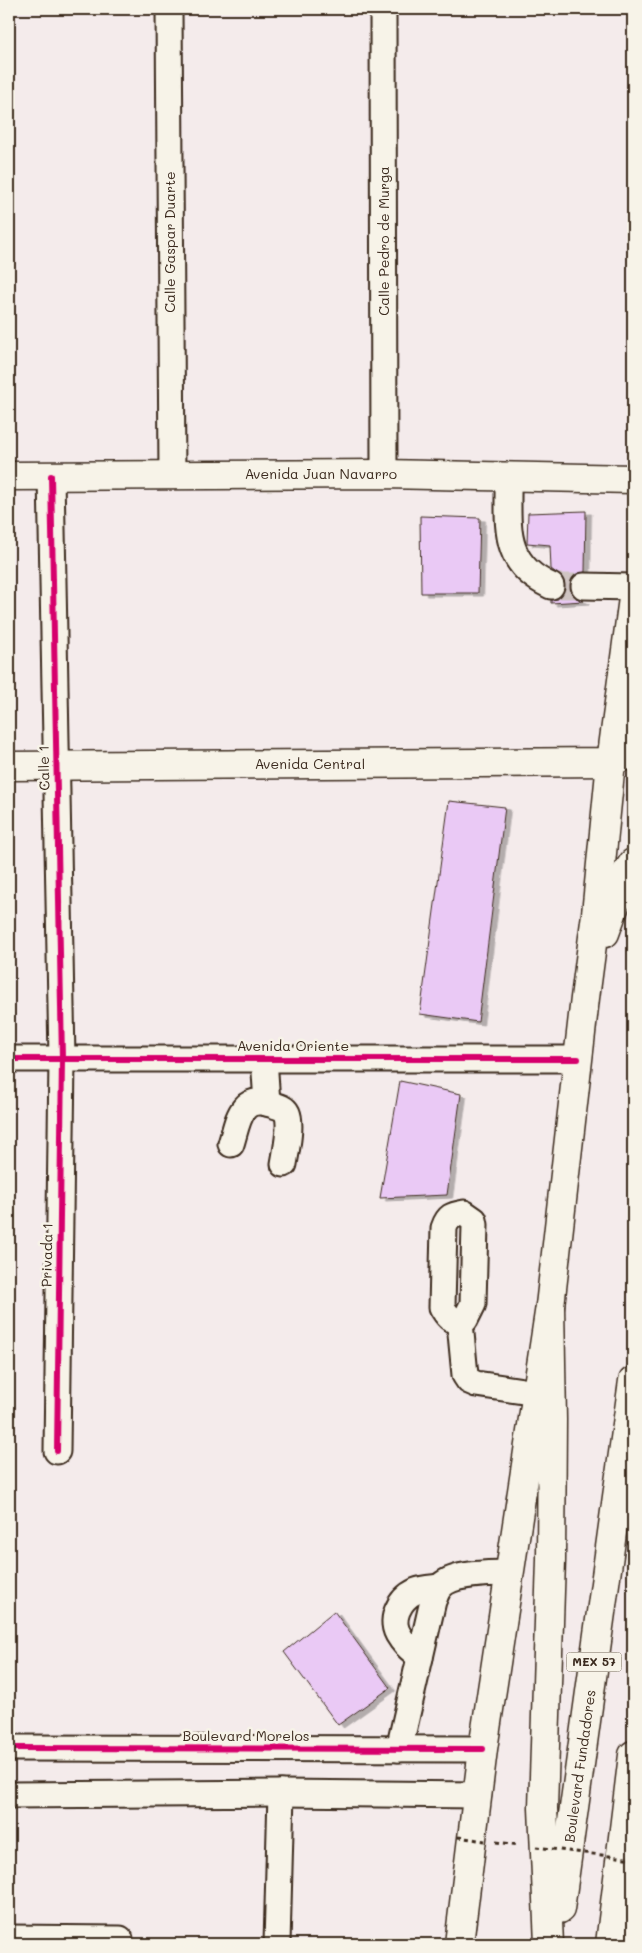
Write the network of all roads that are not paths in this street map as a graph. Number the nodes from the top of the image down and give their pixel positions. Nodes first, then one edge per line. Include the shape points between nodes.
1 (169, 9) edge
2 (383, 9) edge
3 (384, 474) junction
4 (172, 475) junction
5 (9, 476) edge
6 (51, 476) junction
7 (508, 476) junction
8 (633, 479) edge
9 (551, 586) tunnel mouth
10 (584, 586) tunnel mouth
11 (633, 587) edge
12 (633, 598) edge
13 (622, 757) edge
14 (9, 766) edge
15 (56, 766) junction
16 (633, 862) edge
17 (585, 998) junction
18 (264, 1058) junction
19 (9, 1059) edge
20 (62, 1059) junction
21 (578, 1059) junction
22 (267, 1103) junction
23 (231, 1144) dead end
24 (284, 1164) dead end
25 (550, 1306) junction
26 (460, 1323) dead end
27 (633, 1381) edge
28 (537, 1393) junction
29 (57, 1451) dead end
30 (509, 1573) junction
31 (440, 1587) junction
32 (420, 1657) junction
33 (9, 1748) edge
34 (398, 1749) junction
35 (483, 1749) junction
36 (633, 1755) edge
37 (281, 1793) junction
38 (478, 1795) junction
39 (9, 1796) edge
40 (633, 1930) edge
41 (9, 1938) edge
42 (120, 1939) dead end
43 (277, 1944) edge
44 (459, 1944) edge
45 (550, 1944) edge
46 (556, 1944) edge
47 (610, 1944) edge
48 (629, 1944) edge

1 - 4 street, Calle Gaspar Duarte
2 - 3 street, Calle Pedro de Murga
3 - 4 main road, Avenida Juan Navarro
3 - 7 main road, Avenida Juan Navarro
4 - 6 main road, Avenida Juan Navarro
5 - 6 main road, Avenida Juan Navarro
6 - 15 street, Calle 1
7 - 8 main road, Avenida Juan Navarro
7 - 9 street via 510,537 516,558 526,571
10 - 11 street
12 - 13 main road
13 - 15 main road, Avenida Central
13 - 17 main road
14 - 15 main road, Avenida Central
15 - 20 street, Calle 1
16 - 17 main road via 611,914
17 - 21 main road
18 - 20 street, Avenida Oriente
18 - 21 street, Avenida Oriente
18 - 22 street
19 - 20 street, Avenida Oriente
20 - 29 street, Privada 1
21 - 25 main road
22 - 23 street via 245,1106
22 - 24 street via 286,1111 288,1116
25 - 28 main road
25 - 45 main road via 551,1560 543,1808
26 - 28 street via 465,1375 469,1381
27 - 46 main road, Boulevard Fundadores / MEX 57
28 - 30 main road
30 - 31 street via 469,1575 450,1579
30 - 35 main road
31 - 32 street via 433,1601
31 - 32 street via 417,1590 404,1598 396,1613 395,1628 400,1638
32 - 34 street
33 - 34 street, Boulevard Morelos
34 - 35 street, Boulevard Morelos
35 - 38 main road
36 - 47 main road
37 - 38 street
37 - 39 street
37 - 43 street
38 - 44 main road
40 - 48 main road
41 - 42 street

